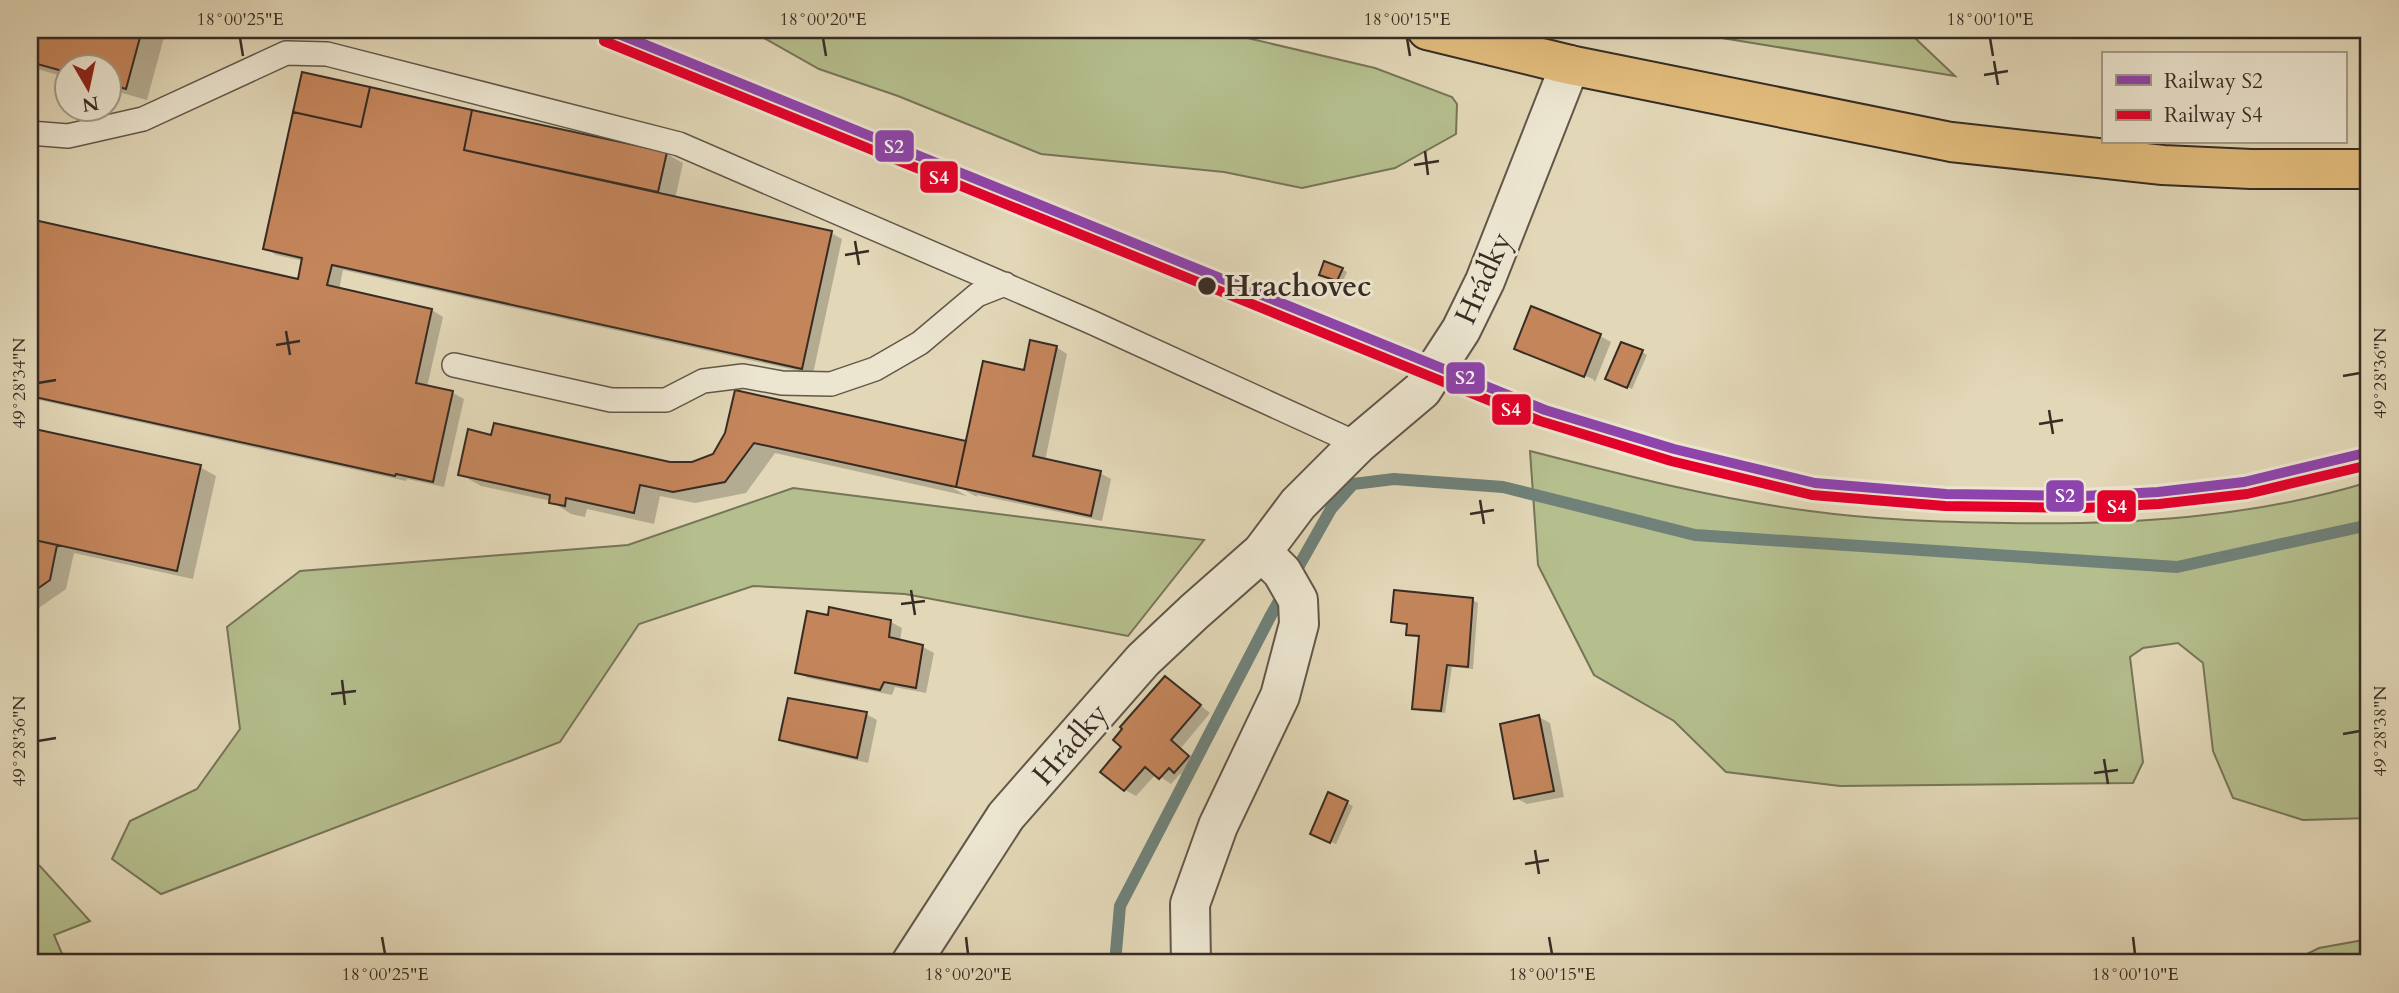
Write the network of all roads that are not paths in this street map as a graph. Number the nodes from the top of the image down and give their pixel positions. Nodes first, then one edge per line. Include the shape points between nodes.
1 (1427, 30) edge
2 (1570, 65) junction
3 (30, 133) edge
4 (2369, 169) edge
5 (1005, 284) junction
6 (454, 365) dead end
7 (1358, 444) junction
8 (1281, 575) junction
9 (911, 963) edge
10 (1191, 963) edge

1 - 2 main road
2 - 4 main road via 1951,142 2163,165
2 - 7 street, Hrádky via 1485,281 1461,330 1422,390
3 - 5 lane via 68,136 143,119 286,53 327,54 678,144
5 - 6 lane via 977,295 920,343 875,369 831,384 743,376 704,381 666,400 611,400
5 - 7 lane
7 - 8 street, Hrádky via 1298,504
8 - 9 street, Hrádky via 1194,612 1143,660 1006,816
8 - 10 street via 1299,624 1280,696 1218,826 1190,904

